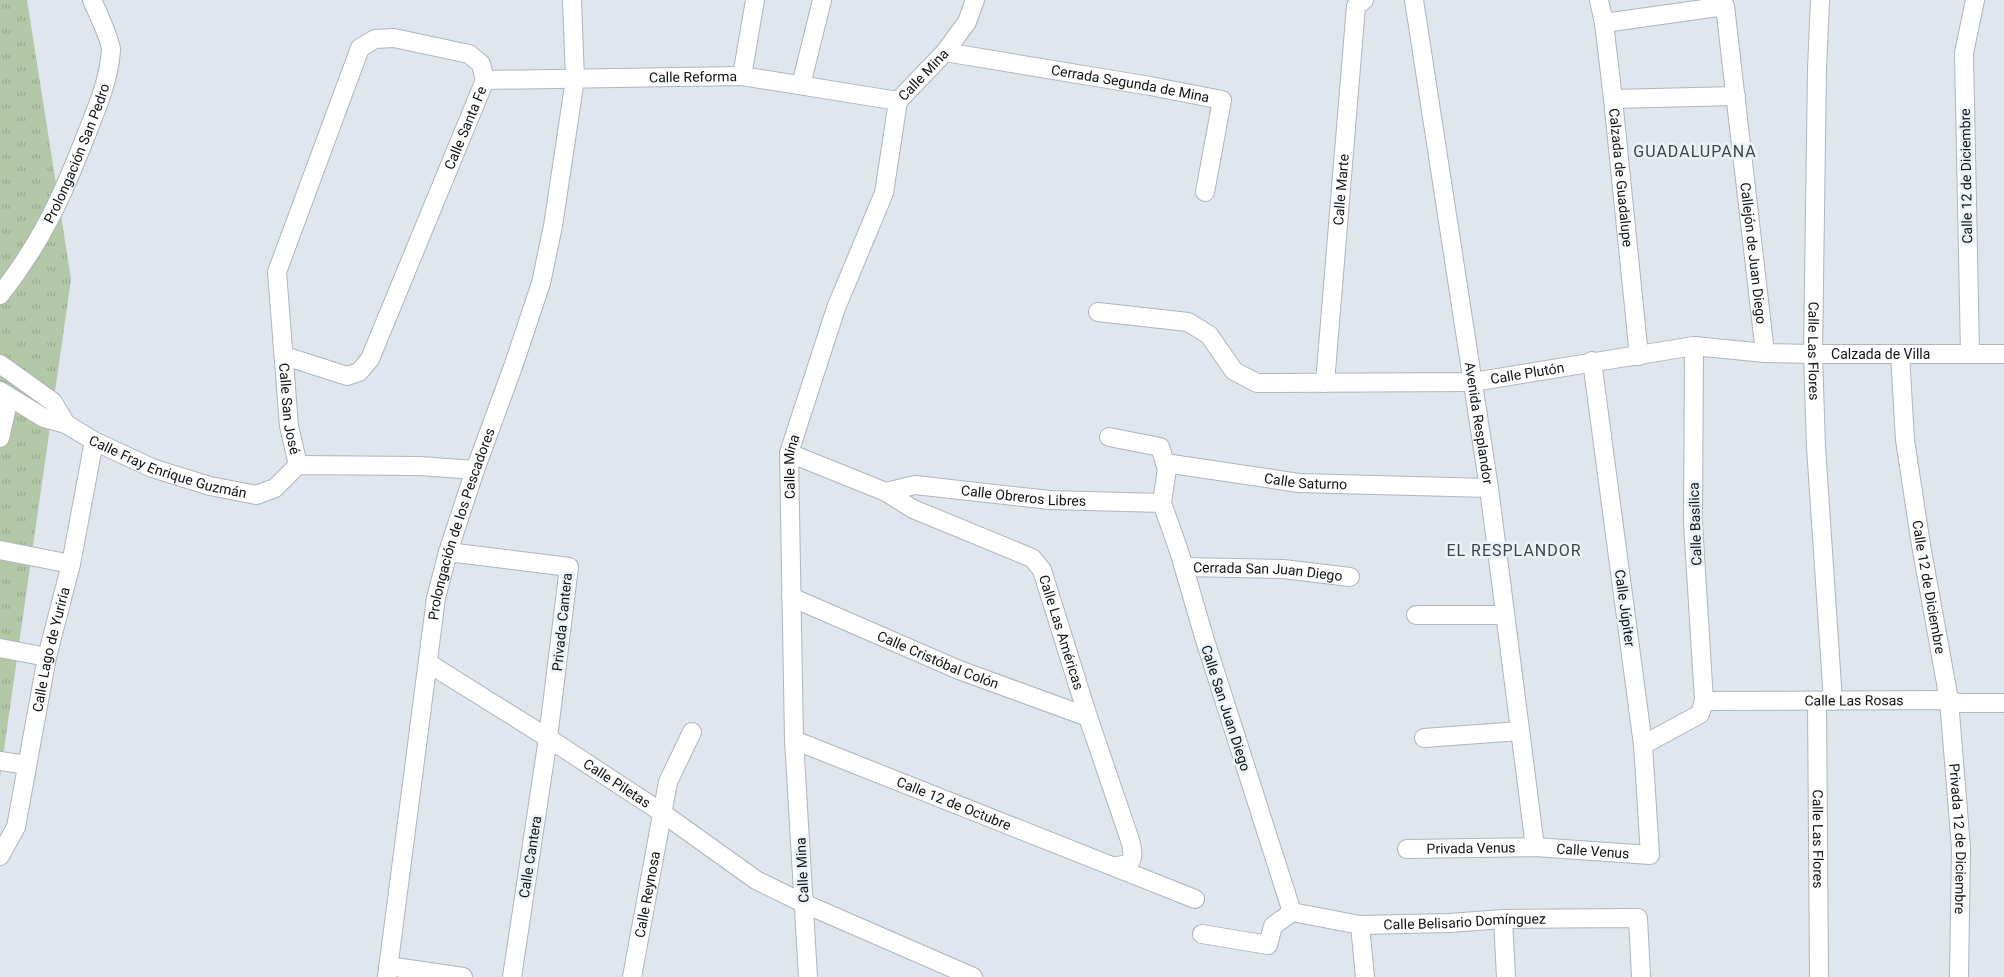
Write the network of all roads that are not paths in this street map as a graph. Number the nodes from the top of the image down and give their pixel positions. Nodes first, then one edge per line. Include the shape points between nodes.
1 (92, 0) edge
2 (572, 0) edge
3 (755, 0) edge
4 (822, 0) edge
5 (976, 0) edge
6 (1364, 0) edge
7 (1414, 0) edge
8 (1599, 0) edge
9 (1820, 0) edge
10 (1975, 0) edge
11 (1604, 23) junction
12 (945, 52) junction
13 (742, 76) junction
14 (575, 79) junction
15 (485, 80) junction
16 (801, 85) junction
17 (1736, 96) junction
18 (1613, 99) junction
19 (898, 101) junction
20 (1205, 192) dead end
21 (0, 295) edge
22 (1098, 312) dead end
23 (1694, 346) junction
24 (1766, 353) junction
25 (1970, 353) junction
26 (1813, 354) junction
27 (1900, 354) junction
28 (2004, 354) edge
29 (285, 356) junction
30 (1639, 356) junction
31 (1592, 362) junction
32 (0, 364) edge
33 (347, 376) joint
34 (1474, 382) junction
35 (1325, 383) junction
36 (4, 394) edge
37 (66, 424) junction
38 (1109, 437) dead end
39 (0, 438) edge
40 (94, 441) junction
41 (788, 453) junction
42 (1165, 463) junction
43 (298, 465) junction
44 (475, 470) junction
45 (1489, 488) junction
46 (886, 492) junction
47 (1162, 503) junction
48 (0, 550) edge
49 (448, 552) junction
50 (71, 564) junction
51 (1184, 567) junction
52 (1350, 577) dead end
53 (791, 597) junction
54 (1416, 615) dead end
55 (1505, 616) junction
56 (0, 648) edge
57 (48, 657) junction
58 (428, 663) junction
59 (1949, 700) junction
60 (1704, 701) junction
61 (1825, 701) junction
62 (2004, 703) edge
63 (1088, 717) junction
64 (1520, 731) junction
65 (692, 732) dead end
66 (548, 738) junction
67 (1424, 738) dead end
68 (794, 740) junction
69 (1643, 745) junction
70 (0, 761) edge
71 (27, 765) junction
72 (661, 812) junction
73 (1535, 847) junction
74 (1407, 849) dead end
75 (1650, 855) joint
76 (1, 856) edge
77 (1116, 866) junction
78 (1195, 899) dead end
79 (803, 903) junction
80 (1292, 912) junction
81 (1503, 919) junction
82 (1360, 925) junction
83 (1202, 934) dead end
84 (387, 972) edge
85 (463, 977) edge
86 (512, 977) edge
87 (632, 977) edge
88 (808, 977) edge
89 (973, 977) edge
90 (1365, 977) edge
91 (1506, 977) edge
92 (1641, 977) edge
93 (1819, 977) edge
94 (1959, 977) edge

1 - 21 street, Prolongación San Pedro via 111,48 104,92 50,220 32,252
2 - 14 street, Prolongación de los Pescadores
3 - 13 street
4 - 16 street
5 - 12 street, Calle Mina via 967,22
6 - 35 street, Calle Marte via 1356,6
7 - 34 street, Avenida Resplandor
8 - 11 street, Calzada de Guadalupe
9 - 26 street, Calle Las Flores
10 - 25 street, Calle 12 de Diciembre via 1964,53
11 - 17 street, Callejón de Juan Diego via 1725,6
11 - 18 street, Calzada de Guadalupe
12 - 19 street, Calle Mina
12 - 20 street, Cerrada Segunda de Mina via 1222,100
13 - 14 street, Calle Reforma
13 - 16 street, Calle Reforma
14 - 15 street, Calle Reforma
14 - 44 street, Prolongación de los Pescadores via 541,283
15 - 29 street, Calle Santa Fe via 481,64 469,54 394,38 375,39 360,48 276,272
15 - 33 street, Calle Santa Fe via 370,359 359,372
16 - 19 street, Calle Reforma
17 - 18 street
17 - 24 street, Callejón de Juan Diego
18 - 30 street, Calzada de Guadalupe
19 - 41 street, Calle Mina via 884,193 836,308
22 - 35 street via 1188,322 1209,335 1234,371 1257,383
23 - 24 street, Calzada de Villa
23 - 30 street, Calzada de Villa
23 - 60 street, Calle Basílica via 1693,523
24 - 26 street, Calzada de Villa
25 - 27 street, Calzada de Villa
25 - 28 street, Calzada de Villa
26 - 27 street, Calzada de Villa
26 - 61 street, Calle Las Flores
27 - 59 street, Calle 12 de Diciembre via 1905,440
29 - 33 street, Calle San José
29 - 43 street, Calle San José via 289,426
30 - 31 street, Calle Plutón
31 - 34 street, Calle Plutón
31 - 69 street, Calle Júpiter
32 - 37 street, Calle Fray Enrique Guzmán via 53,402
34 - 35 street, Calle Plutón
34 - 45 street, Avenida Resplandor
36 - 37 street, Calle Fray Enrique Guzmán via 44,418
36 - 39 street
37 - 40 street, Calle Fray Enrique Guzmán
38 - 42 street via 1160,447
40 - 43 street, Calle Fray Enrique Guzmán via 152,468 210,486 256,495 274,488
40 - 50 street, Calle Lago de Yuriria
41 - 46 street, Calle Las Américas
41 - 53 street, Calle Mina
42 - 45 street, Calle Saturno via 1299,482
42 - 47 street
43 - 44 street
44 - 49 street, Prolongación de los Pescadores
45 - 55 street, Avenida Resplandor
46 - 47 street, Calle Obreros Libres via 915,485 1050,500
46 - 63 street, Calle Las Américas via 913,509 1032,558 1042,570
47 - 51 street, Calle San Juan Diego
48 - 50 street
49 - 58 street, Prolongación de los Pescadores via 436,598
49 - 66 street, Privada Cantera via 569,567
50 - 57 street, Calle Lago de Yuriria
51 - 52 street, Cerrada San Juan Diego via 1283,569
51 - 80 street, Calle San Juan Diego
53 - 63 street, Calle Cristóbal Colón via 958,670
53 - 68 street, Calle Mina
54 - 55 street
55 - 64 street, Avenida Resplandor
56 - 57 street
57 - 71 street, Calle Lago de Yuriria
58 - 66 street, Calle Piletas
58 - 84 street, Prolongación de los Pescadores
59 - 61 street, Calle Las Rosas
59 - 62 street, Calle Las Rosas
59 - 94 street, Privada 12 de Diciembre via 1961,848
60 - 61 street, Calle Las Rosas
60 - 69 street via 1700,714
61 - 93 street, Calle Las Flores
63 - 77 street, Calle Las Américas via 1132,852 1130,863
64 - 67 street
64 - 73 street, Avenida Resplandor
65 - 72 street, Calle Reynosa via 668,782
66 - 72 street, Calle Piletas
66 - 86 street, Calle Cantera
68 - 77 street, Calle 12 de Octubre
68 - 79 street, Calle Mina
69 - 75 street, Calle Júpiter
70 - 71 street
71 - 76 street, Calle Lago de Yuriria via 16,827
72 - 79 street, Calle Piletas via 756,880
72 - 87 street, Calle Reynosa
73 - 74 street, Privada Venus
73 - 75 street, Calle Venus
77 - 78 street, Calle 12 de Octubre
79 - 88 street, Calle Mina
79 - 89 street, Calle Piletas
80 - 82 street, Calle Belisario Domínguez
80 - 83 street via 1274,926 1268,945
81 - 82 street, Calle Belisario Domínguez
81 - 91 street
81 - 92 street, Calle Belisario Domínguez via 1638,918
82 - 90 street
84 - 85 street

